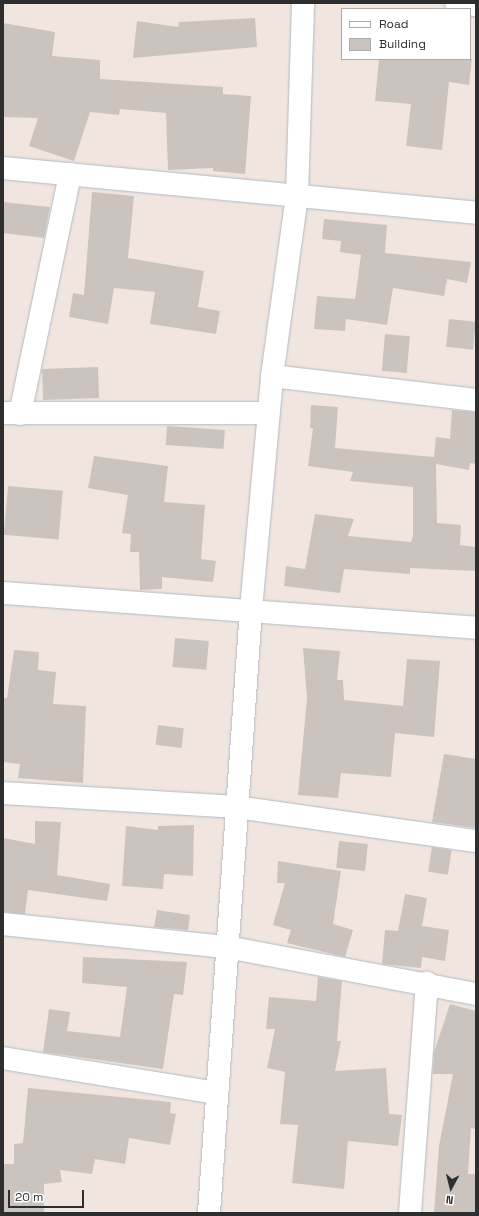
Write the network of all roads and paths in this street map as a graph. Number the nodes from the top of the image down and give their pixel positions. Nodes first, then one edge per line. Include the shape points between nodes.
1 (304, 3) edge
2 (456, 3) edge
3 (476, 5) edge
4 (3, 168) edge
5 (70, 174) junction
6 (297, 196) junction
7 (476, 213) edge
8 (272, 376) junction
9 (476, 400) edge
10 (268, 413) junction
11 (11, 414) edge
12 (3, 593) edge
13 (251, 609) junction
14 (476, 628) edge
15 (3, 793) edge
16 (236, 807) junction
17 (476, 841) edge
18 (3, 924) edge
19 (227, 947) junction
20 (427, 982) junction
21 (476, 994) edge
22 (3, 1058) edge
23 (217, 1093) junction
24 (209, 1213) edge
25 (410, 1213) edge

1 - 6 street
2 - 3 street
4 - 5 street
5 - 6 street
5 - 11 street
6 - 7 street
6 - 8 street
8 - 9 street
8 - 10 street
10 - 11 street
10 - 13 street
12 - 13 street
13 - 14 street
13 - 16 street
15 - 16 street
16 - 17 street
16 - 19 street
18 - 19 street
19 - 20 street
19 - 23 street
20 - 21 street
20 - 25 street
22 - 23 street
23 - 24 street

